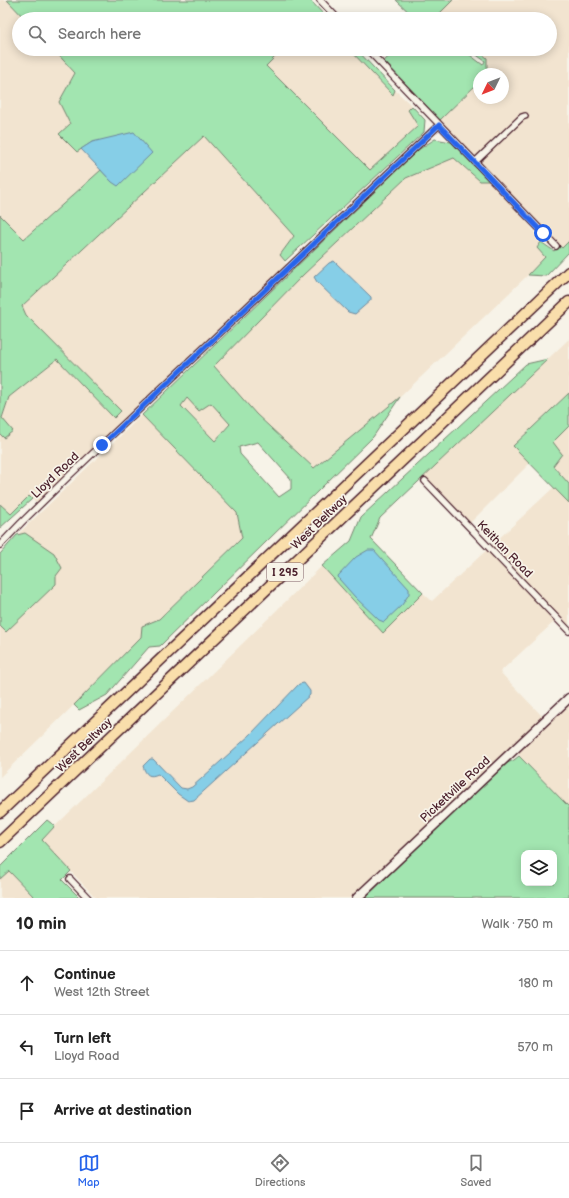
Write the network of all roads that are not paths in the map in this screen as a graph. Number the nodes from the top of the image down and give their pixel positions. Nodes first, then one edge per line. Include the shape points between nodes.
1 (320, 0) edge
2 (331, 12) edge
3 (374, 56) edge
4 (525, 116) dead end
5 (439, 125) junction
6 (475, 162) junction
7 (556, 246) dead end
8 (569, 272) edge
9 (569, 302) edge
10 (425, 481) dead end
11 (0, 546) edge
12 (569, 631) edge
13 (569, 698) edge
14 (0, 812) edge
15 (0, 842) edge
16 (70, 879) dead end
17 (88, 898) edge
18 (357, 898) edge

1 - 2 street
3 - 5 street
4 - 6 street via 522,116
5 - 6 street
5 - 11 street, Lloyd Road via 71,474
6 - 7 street
8 - 14 highway, West Beltway / I 295
9 - 15 highway, West Beltway / I 295
10 - 12 street, Keithan Road
13 - 18 street, Pickettville Road
16 - 17 street

